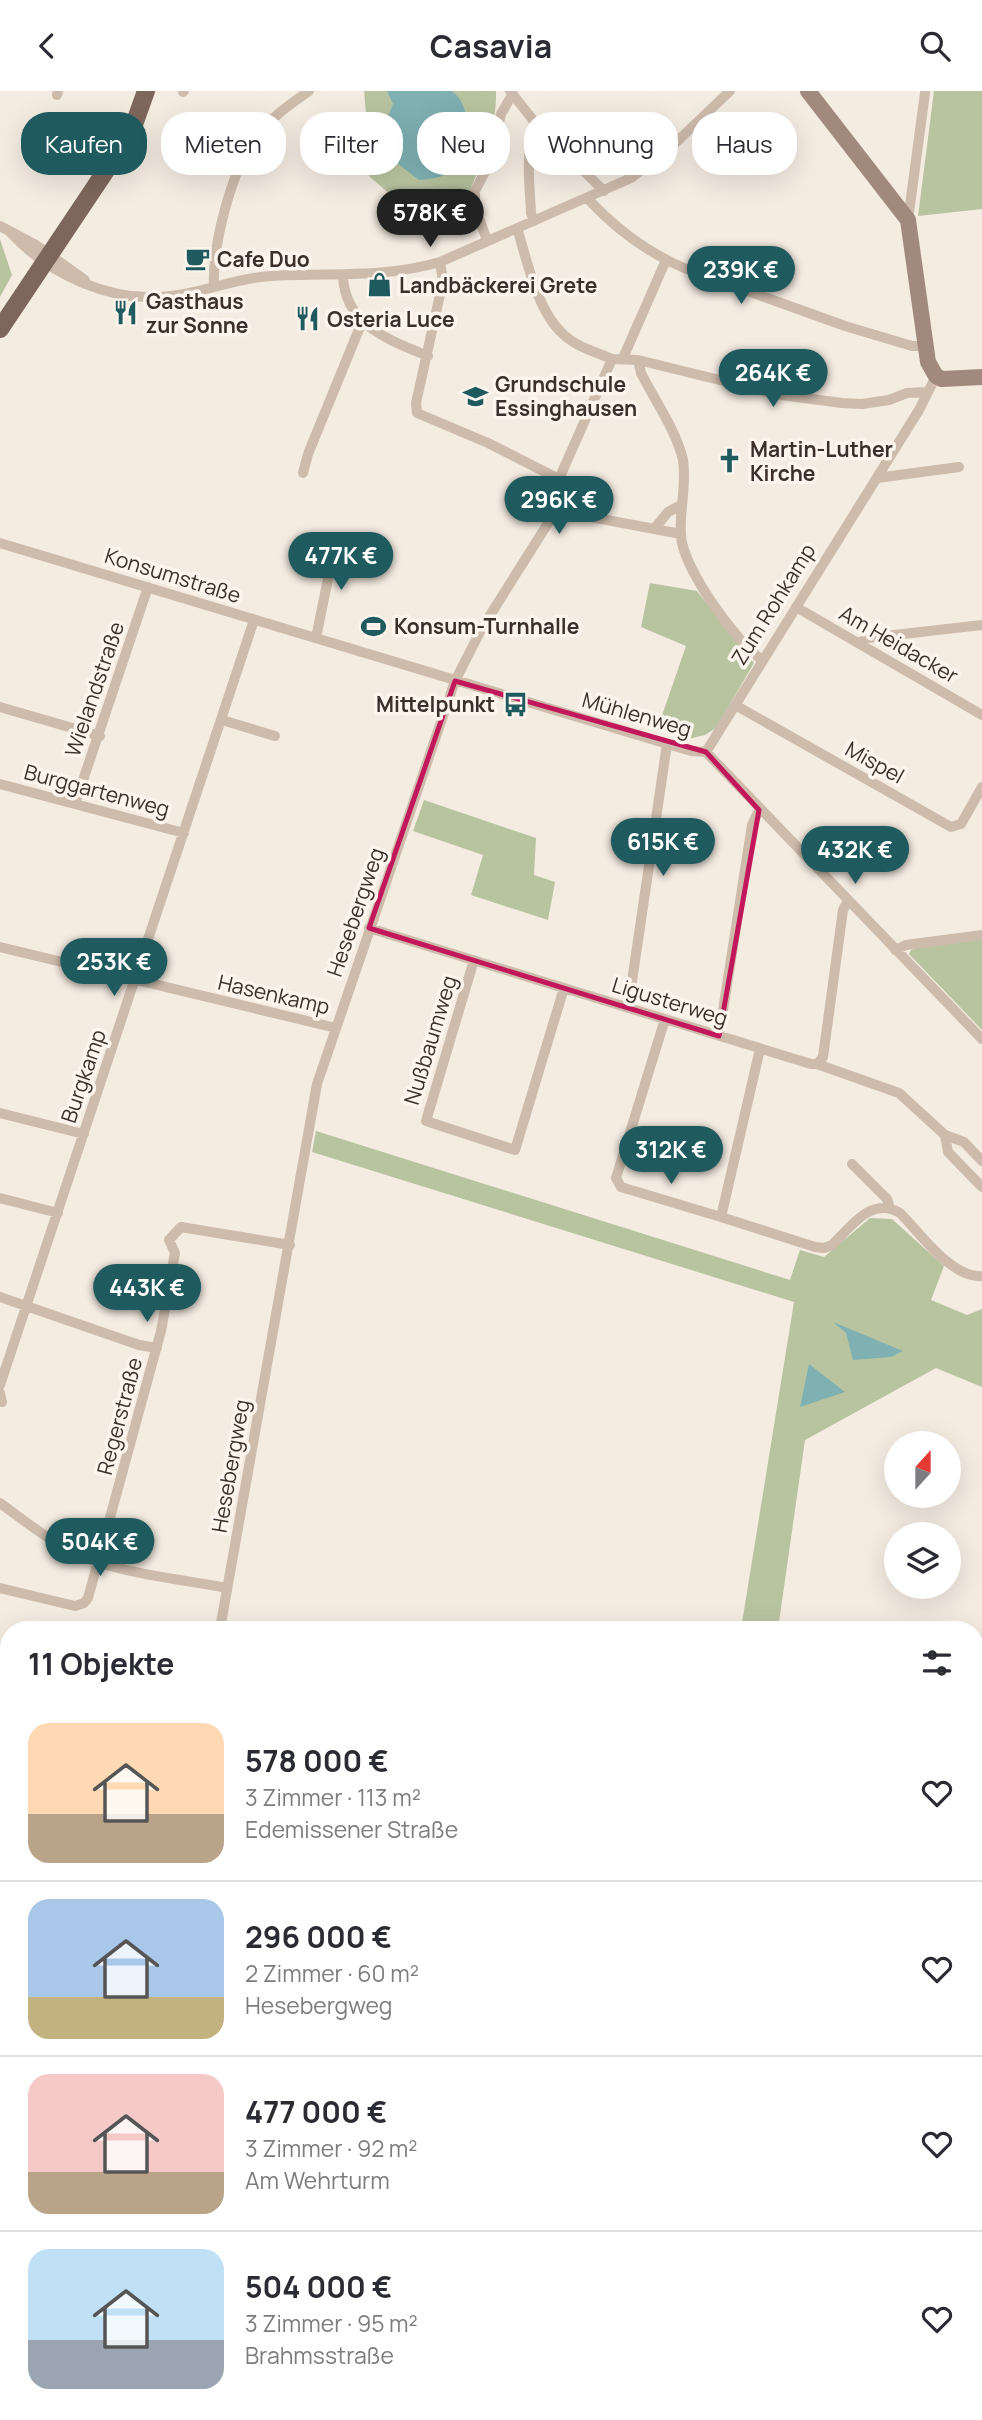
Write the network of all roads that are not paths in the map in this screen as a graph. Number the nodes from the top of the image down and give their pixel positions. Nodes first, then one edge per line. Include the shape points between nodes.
1 (146, 91) edge
2 (309, 91) edge
3 (730, 91) edge
4 (808, 91) edge
5 (511, 93) edge
6 (925, 93) dead end
7 (526, 112) edge
8 (530, 175) edge
9 (588, 175) edge
10 (604, 191) junction
11 (587, 198) junction
12 (908, 220) junction
13 (534, 221) junction
14 (4, 228) edge
15 (517, 228) junction
16 (487, 240) junction
17 (47, 258) junction
18 (666, 260) junction
19 (440, 262) junction
20 (344, 276) junction
21 (214, 287) junction
22 (362, 323) junction
23 (0, 329) edge
24 (926, 346) junction
25 (428, 356) junction
26 (617, 359) junction
27 (638, 360) junction
28 (936, 376) junction
29 (982, 376) edge
30 (927, 392) junction
31 (959, 467) dead end
32 (303, 474) dead end
33 (877, 478) junction
34 (559, 479) junction
35 (681, 505) junction
36 (554, 510) junction
37 (655, 528) junction
38 (681, 534) junction
39 (336, 539) dead end
40 (0, 543) edge
41 (148, 587) junction
42 (796, 607) junction
43 (254, 620) junction
44 (982, 625) edge
45 (316, 638) junction
46 (859, 643) junction
47 (762, 660) junction
48 (455, 681) junction
49 (735, 705) junction
50 (0, 707) edge
51 (982, 715) edge
52 (222, 720) junction
53 (100, 736) junction
54 (275, 736) dead end
55 (667, 744) junction
56 (706, 753) junction
57 (0, 783) edge
58 (982, 787) edge
59 (75, 804) junction
60 (759, 810) junction
61 (184, 833) junction
62 (848, 901) junction
63 (369, 928) junction
64 (982, 935) edge
65 (0, 947) edge
66 (895, 950) junction
67 (474, 960) junction
68 (136, 981) junction
69 (564, 988) junction
70 (628, 1008) junction
71 (665, 1020) junction
72 (335, 1028) junction
73 (719, 1036) junction
74 (982, 1039) edge
75 (760, 1049) junction
76 (817, 1064) junction
77 (0, 1113) edge
78 (84, 1134) junction
79 (945, 1135) junction
80 (982, 1161) edge
81 (852, 1164) dead end
82 (982, 1187) edge
83 (0, 1198) edge
84 (890, 1207) junction
85 (58, 1213) junction
86 (720, 1217) junction
87 (290, 1244) junction
88 (982, 1276) edge
89 (0, 1297) edge
90 (26, 1306) junction
91 (157, 1348) junction
92 (0, 1385) edge
93 (0, 1503) edge
94 (99, 1562) junction
95 (0, 1588) edge
96 (227, 1588) junction
97 (221, 1621) edge

1 - 17 main road via 131,133
2 - 21 street via 266,125 241,164 220,231
3 - 10 street via 648,167
4 - 12 street
5 - 7 street
5 - 16 street via 490,162 475,191 475,208
6 - 12 street
8 - 13 street
9 - 10 street
10 - 11 street
11 - 13 street
11 - 18 street via 604,216
12 - 24 street
13 - 15 street
14 - 17 street
15 - 16 street
15 - 26 street via 539,296 561,333 574,343
16 - 19 street
17 - 21 street via 111,292 169,297
17 - 23 main road
18 - 24 street via 845,326 912,347
18 - 26 street, Hesebergweg
19 - 20 street
19 - 25 street via 443,281
20 - 21 street via 257,277
20 - 22 street via 347,295
22 - 25 street
22 - 32 street
24 - 28 street
25 - 34 street via 417,414
26 - 27 street
26 - 34 street, Hesebergweg
27 - 30 street via 781,395 842,403 876,403
27 - 35 street via 682,458
28 - 29 street via 952,380
28 - 30 street, Zum Rohkamp
30 - 33 street, Zum Rohkamp
31 - 33 street
33 - 42 street, Zum Rohkamp
34 - 36 street, Hesebergweg
35 - 37 street
35 - 38 street
36 - 37 street
36 - 48 street, Hesebergweg
37 - 38 street
38 - 47 street via 697,580
39 - 45 street
40 - 41 street, Konsumstraße
41 - 43 street, Konsumstraße
41 - 53 street, Wielandstraße
42 - 46 street, Am Heidacker
42 - 47 street, Zum Rohkamp
43 - 45 street, Konsumstraße
43 - 52 street, Burgkamp
44 - 46 street
45 - 48 street, Konsumstraße
46 - 51 street, Am Heidacker
47 - 49 street, Zum Rohkamp
48 - 55 street, Mühlenweg
48 - 63 street, Hesebergweg
49 - 56 street, Zum Rohkamp
49 - 58 street, Mispel via 951,827 961,824
50 - 53 street
52 - 54 street
52 - 61 street, Burgkamp
53 - 59 street, Wielandstraße
55 - 56 street, Mühlenweg
55 - 70 street
56 - 60 street, Mühlenweg
57 - 59 street, Burggartenweg
59 - 61 street, Burggartenweg
60 - 62 street, Mühlenweg
60 - 73 street via 752,825
61 - 68 street, Burgkamp
62 - 66 street, Mühlenweg
62 - 76 street via 822,1057
63 - 67 street, Ligusterweg
63 - 72 street, Hesebergweg
64 - 66 street
65 - 68 street, Hasenkamp
66 - 74 street, Mühlenweg
67 - 69 street, Ligusterweg
67 - 69 street, Nußbaumweg via 426,1121 515,1150
68 - 72 street, Hasenkamp
68 - 78 street, Burgkamp
69 - 70 street, Ligusterweg
70 - 71 street, Ligusterweg
71 - 73 street, Ligusterweg
71 - 86 street via 616,1178 621,1187
72 - 87 street, Hesebergweg via 313,1101
73 - 75 street, Ligusterweg
75 - 76 street, Ligusterweg
75 - 86 street
76 - 79 street, Ligusterweg via 899,1093
77 - 78 street
78 - 85 street, Burgkamp
79 - 80 street, Ligusterweg via 964,1142
79 - 82 street, Ligusterweg via 948,1152
81 - 84 street
83 - 85 street
84 - 86 street via 867,1212 824,1248
84 - 88 street via 951,1265 966,1275
85 - 90 street, Burgkamp
87 - 91 street, Regerstraße via 181,1227 169,1240 175,1252
87 - 96 street, Hesebergweg
89 - 90 street
90 - 91 street
90 - 92 street, Burgkamp
91 - 94 street, Regerstraße
93 - 94 street via 48,1538
94 - 95 street, Regerstraße via 88,1598 80,1605
94 - 96 street
96 - 97 street, Hesebergweg

